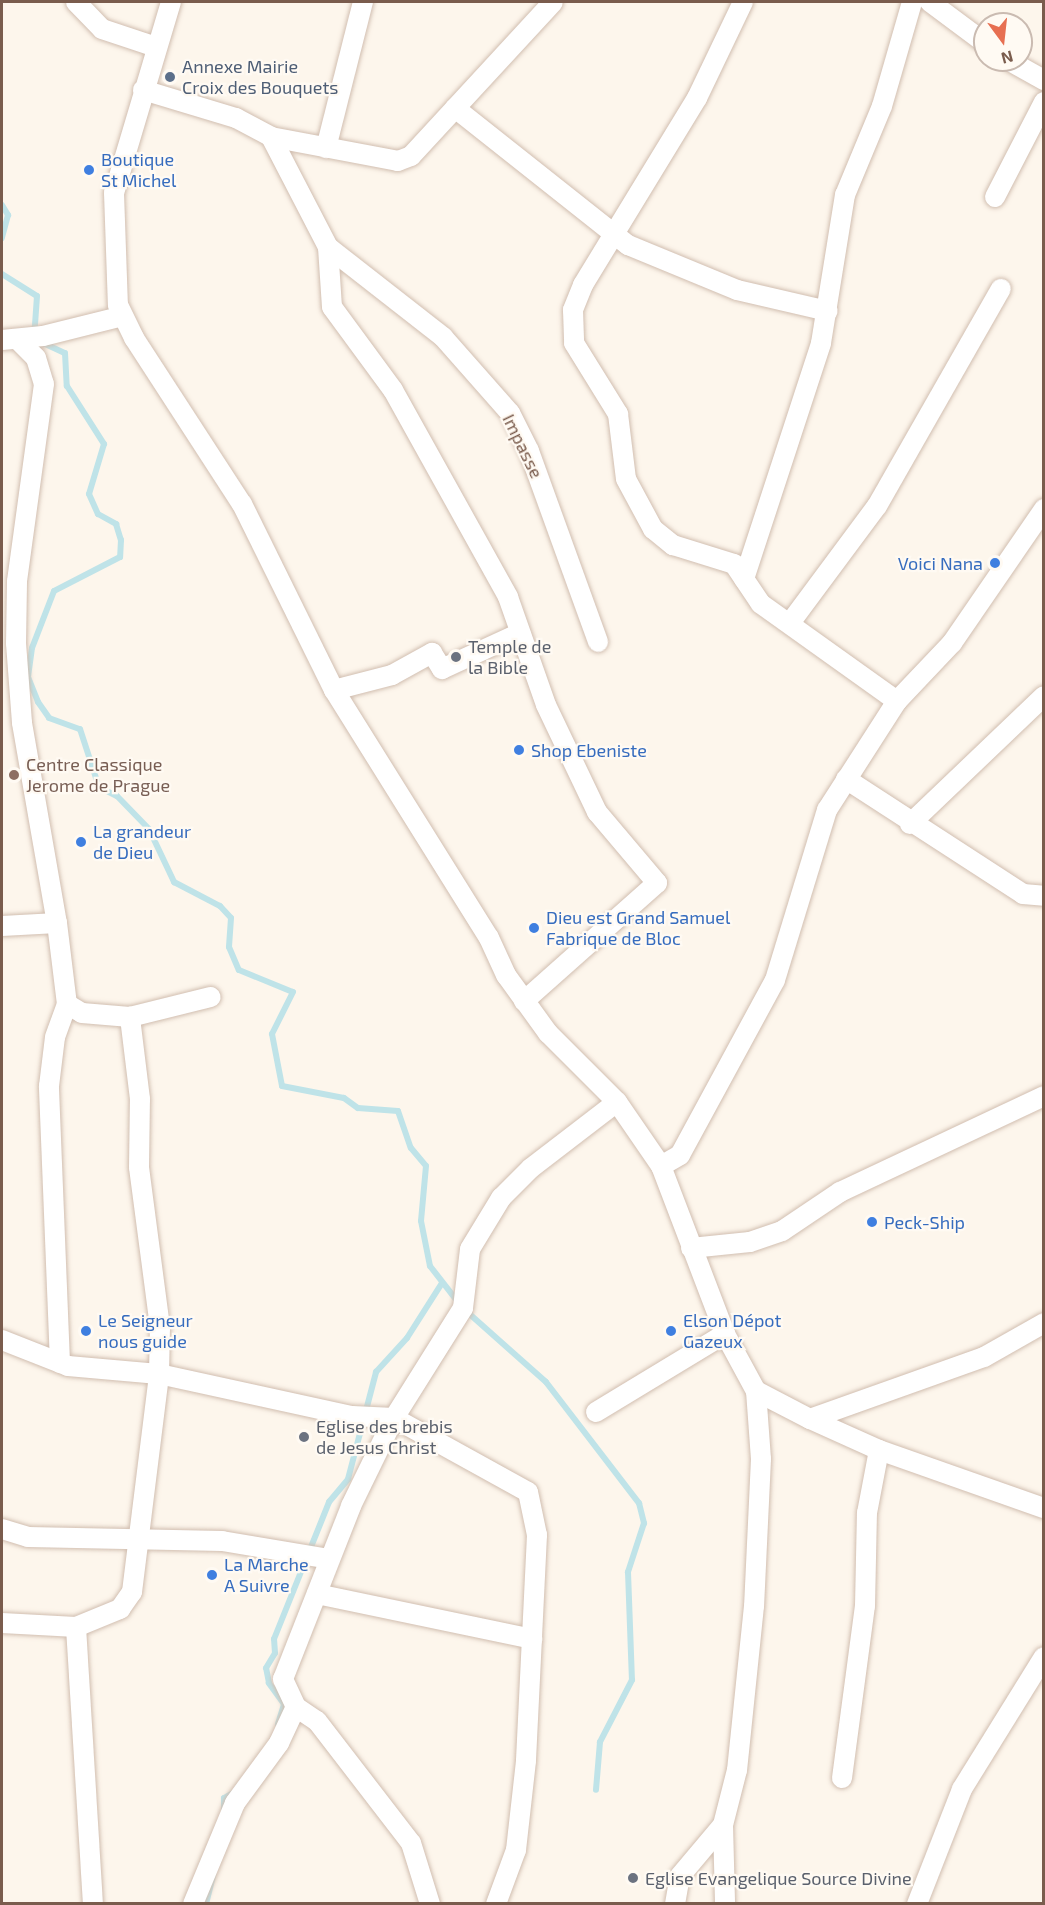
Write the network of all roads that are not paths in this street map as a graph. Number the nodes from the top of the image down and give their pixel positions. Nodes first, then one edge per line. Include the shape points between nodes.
1 (76, 2) edge
2 (171, 2) edge
3 (363, 2) edge
4 (553, 2) edge
5 (743, 2) edge
6 (912, 2) edge
7 (930, 2) edge
8 (973, 35) edge
9 (156, 47) junction
10 (1030, 72) edge
11 (1044, 80) edge
12 (143, 90) junction
13 (1044, 102) edge
14 (455, 108) junction
15 (271, 137) junction
16 (302, 144) junction
17 (326, 148) junction
18 (297, 181) junction
19 (995, 197) dead end
20 (610, 233) junction
21 (328, 247) junction
22 (1001, 289) dead end
23 (828, 311) junction
24 (123, 316) junction
25 (10, 340) edge
26 (1044, 509) edge
27 (744, 579) junction
28 (790, 623) junction
29 (520, 633) junction
30 (598, 642) dead end
31 (334, 690) junction
32 (1044, 696) edge
33 (897, 701) junction
34 (846, 779) junction
35 (910, 824) junction
36 (1044, 896) edge
37 (57, 923) junction
38 (2, 926) edge
39 (211, 997) dead end
40 (524, 1001) junction
41 (67, 1004) junction
42 (130, 1017) junction
43 (1044, 1096) edge
44 (616, 1102) junction
45 (661, 1166) junction
46 (691, 1248) junction
47 (1044, 1323) edge
48 (725, 1334) junction
49 (2, 1340) edge
50 (60, 1363) junction
51 (159, 1374) junction
52 (756, 1391) junction
53 (596, 1412) dead end
54 (394, 1418) junction
55 (810, 1419) junction
56 (879, 1450) junction
57 (1044, 1508) edge
58 (2, 1529) edge
59 (141, 1540) junction
60 (330, 1559) junction
61 (317, 1594) junction
62 (2, 1623) edge
63 (76, 1627) junction
64 (531, 1639) junction
65 (1044, 1657) edge
66 (296, 1707) junction
67 (842, 1778) dead end
68 (723, 1825) junction
69 (93, 1904) edge
70 (193, 1904) edge
71 (430, 1904) edge
72 (496, 1904) edge
73 (675, 1904) edge
74 (725, 1904) edge
75 (917, 1904) edge

1 - 9 street via 102,29
2 - 9 street
3 - 17 street
4 - 14 street
5 - 20 street via 697,98
6 - 23 street via 886,95 845,195
7 - 8 street
9 - 12 street
10 - 11 street
12 - 15 street via 236,118
12 - 24 street via 114,193 118,305
13 - 19 street
14 - 17 street via 411,156 398,161
14 - 20 street
15 - 16 street
15 - 18 street
16 - 17 street
16 - 18 street via 295,161
18 - 21 street
20 - 23 street via 700,276 776,302
20 - 27 street via 573,310 574,343 618,414 626,479 662,538 734,564
21 - 29 street via 332,307 393,390 508,597
21 - 30 street, Impasse via 443,337 510,413 529,451
22 - 28 street via 877,506
23 - 27 street
24 - 25 street
24 - 31 street via 242,504
25 - 37 street via 36,358 45,384 17,582 16,643 22,723
26 - 33 street via 952,643
27 - 28 street via 761,604
28 - 33 street
29 - 31 street via 442,669 432,653 392,675
29 - 40 street via 546,705 597,812 657,883
31 - 40 street
32 - 35 street
33 - 34 street
34 - 35 street
34 - 45 street via 823,820 775,980 680,1155
35 - 36 street via 1023,894
37 - 38 street
37 - 41 street
39 - 42 street
40 - 44 street via 548,1034
41 - 42 street via 95,1017
41 - 50 street via 55,1037 49,1086
42 - 51 street via 140,1099 139,1167 156,1278
43 - 46 street via 840,1192 782,1231 750,1242
44 - 45 street
44 - 54 street via 571,1133 501,1198 470,1249 463,1308
45 - 46 street
46 - 48 street
47 - 55 street via 984,1357
48 - 52 street
48 - 53 street
49 - 50 street
50 - 51 street
51 - 54 street via 352,1416
51 - 59 street
52 - 55 street
52 - 68 street via 761,1460 754,1606 737,1770
54 - 60 street
54 - 64 street via 528,1492 537,1535
55 - 56 street
56 - 57 street
56 - 67 street via 867,1513 865,1606
58 - 59 street via 28,1537
59 - 60 street via 222,1541
59 - 63 street via 132,1592 120,1609
60 - 61 street
61 - 64 street
61 - 66 street via 283,1679
62 - 63 street
63 - 69 street
64 - 72 street via 518,1834
65 - 75 street via 962,1789
66 - 70 street via 279,1743 235,1803
66 - 71 street via 317,1721 411,1843
68 - 73 street via 681,1876
68 - 74 street

